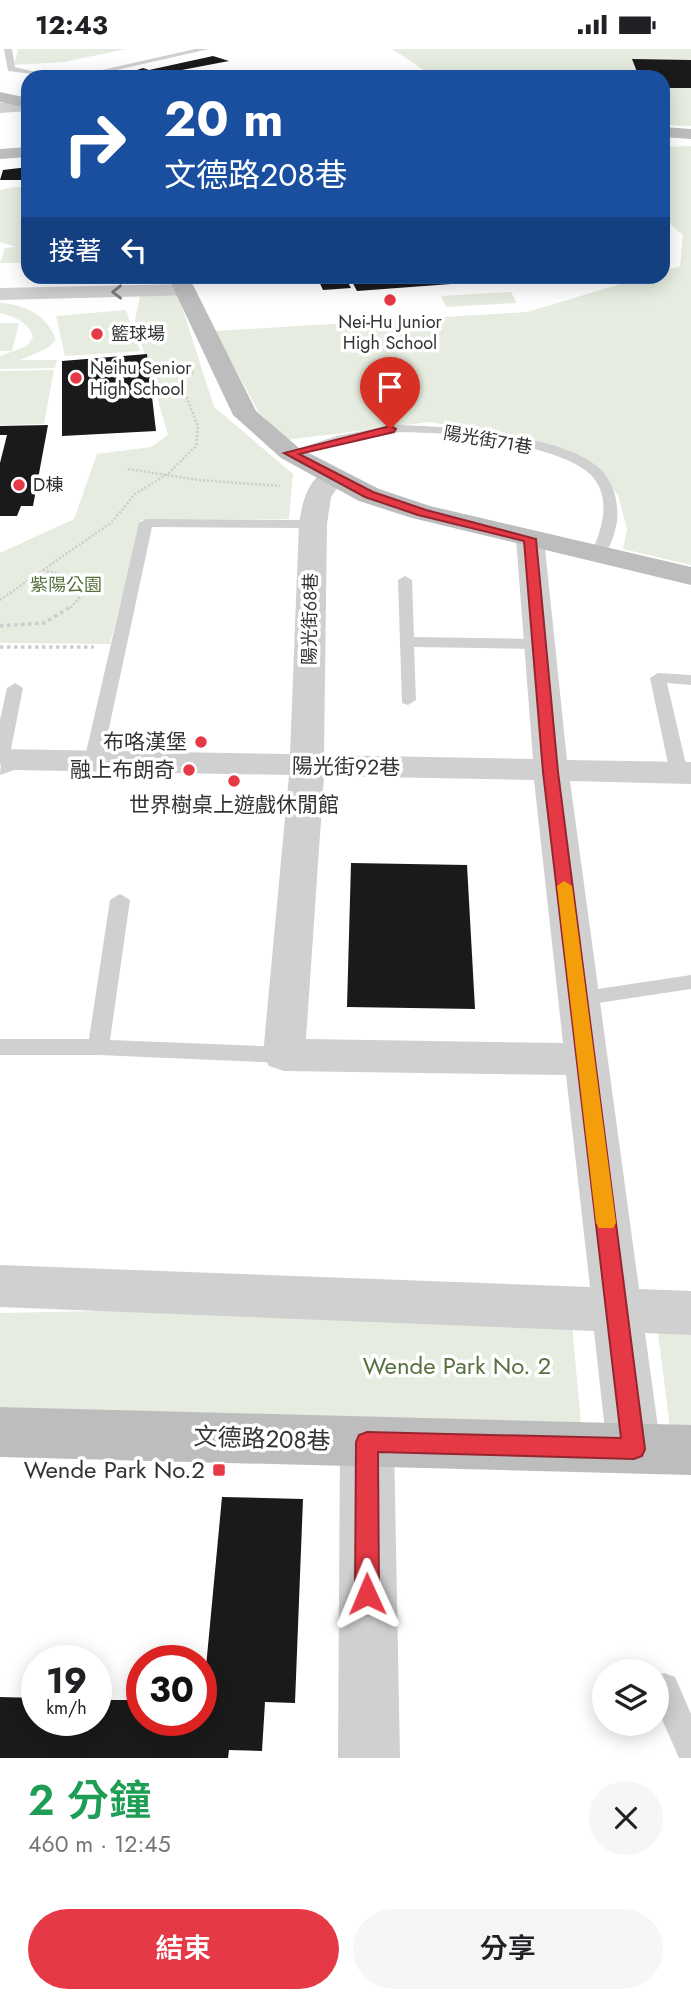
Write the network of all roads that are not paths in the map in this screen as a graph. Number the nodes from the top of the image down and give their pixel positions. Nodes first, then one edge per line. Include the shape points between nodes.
1 (8, 49) edge
2 (205, 49) edge
3 (11, 69) junction
4 (0, 70) edge
5 (108, 70) edge
6 (21, 71) edge
7 (0, 97) edge
8 (21, 103) edge
9 (21, 106) edge
10 (0, 108) edge
11 (691, 134) edge
12 (670, 135) edge
13 (670, 136) edge
14 (691, 141) edge
15 (21, 144) edge
16 (0, 145) edge
17 (21, 152) edge
18 (0, 154) edge
19 (165, 284) edge
20 (182, 284) edge
21 (0, 294) edge
22 (290, 453) junction
23 (332, 477) junction
24 (313, 524) junction
25 (530, 539) junction
26 (598, 553) junction
27 (691, 576) edge
28 (405, 580) dead end
29 (407, 642) junction
30 (538, 644) junction
31 (691, 680) edge
32 (15, 688) dead end
33 (408, 699) dead end
34 (1, 761) edge
35 (93, 761) junction
36 (307, 766) junction
37 (551, 772) junction
38 (685, 773) edge
39 (120, 900) dead end
40 (691, 982) edge
41 (578, 999) junction
42 (0, 1047) edge
43 (98, 1047) junction
44 (284, 1055) junction
45 (586, 1059) junction
46 (0, 1286) edge
47 (617, 1311) junction
48 (691, 1313) edge
49 (0, 1432) edge
50 (367, 1442) junction
51 (634, 1449) junction
52 (691, 1450) edge
53 (669, 1699) edge
54 (691, 1749) edge
55 (369, 1758) edge

1 - 3 lane
2 - 5 lane
3 - 4 lane
3 - 6 lane
7 - 8 street
9 - 10 street
11 - 12 street
13 - 14 street
15 - 16 street
17 - 18 street
19 -> 21 street
20 - 22 street via 245,415
22 - 23 street
22 - 26 lane, 陽光街71巷 via 390,429 497,438 550,451 583,462 603,481 612,515 610,533
23 - 24 street, 陽光街68巷 via 317,497
23 - 25 street via 422,512
24 - 35 lane via 146,523
24 - 36 street, 陽光街68巷
25 - 26 street
25 - 30 street
26 - 27 street
28 - 29 lane
29 - 30 lane
29 - 33 lane
30 - 37 street
31 - 38 lane via 658,678
32 - 34 lane
34 - 35 street, 陽光街92巷
35 - 36 street, 陽光街92巷
36 - 37 street, 陽光街92巷
36 - 44 street, 陽光街68巷
37 - 38 street, 陽光街92巷
37 - 41 street
39 - 43 lane
40 - 41 lane
41 - 45 street
42 - 43 lane
43 - 44 lane
44 - 45 street
45 - 47 street
46 - 47 street
47 - 48 street
47 - 51 street
49 - 50 street, 文德路208巷
50 - 51 street, 文德路208巷
50 - 55 street
51 - 52 street, 文德路208巷
53 - 54 lane

